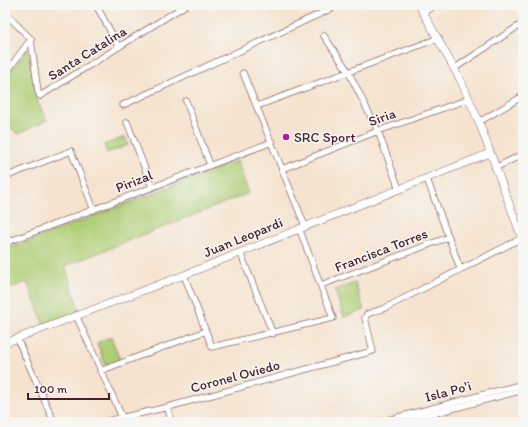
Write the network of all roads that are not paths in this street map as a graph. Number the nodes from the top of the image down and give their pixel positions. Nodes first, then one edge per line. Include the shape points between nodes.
1 (96, 5) edge
2 (185, 5) edge
3 (339, 5) edge
4 (419, 5) edge
5 (435, 5) edge
6 (5, 13) edge
7 (423, 13) junction
8 (523, 24) edge
9 (324, 36) dead end
10 (438, 38) junction
11 (31, 39) junction
12 (119, 47) junction
13 (455, 68) junction
14 (348, 71) junction
15 (243, 73) dead end
16 (5, 74) edge
17 (523, 96) edge
18 (469, 99) junction
19 (186, 101) dead end
20 (123, 105) dead end
21 (257, 106) junction
22 (127, 122) dead end
23 (479, 122) junction
24 (378, 131) junction
25 (272, 142) junction
26 (490, 153) junction
27 (523, 154) edge
28 (210, 165) junction
29 (495, 168) junction
30 (282, 169) junction
31 (5, 177) edge
32 (427, 179) junction
33 (152, 187) junction
34 (399, 188) junction
35 (94, 210) junction
36 (302, 227) junction
37 (449, 237) junction
38 (522, 239) edge
39 (5, 243) edge
40 (240, 252) junction
41 (460, 268) junction
42 (184, 275) junction
43 (321, 285) junction
44 (76, 316) junction
45 (206, 331) junction
46 (273, 334) junction
47 (17, 338) junction
48 (5, 343) edge
49 (100, 371) junction
50 (523, 384) edge
51 (523, 390) edge
52 (168, 407) junction
53 (122, 417) junction
54 (54, 422) edge
55 (103, 422) edge
56 (171, 422) edge
57 (380, 422) edge
58 (402, 422) edge

1 - 12 street
2 - 12 street, Santa Catalina
3 - 20 street
4 - 7 main road
5 - 7 street
6 - 11 street
7 - 10 main road
8 - 13 street
9 - 14 street
10 - 13 main road
10 - 14 street
11 - 12 street, Santa Catalina via 40,96
11 - 16 street
13 - 18 main road
14 - 21 street
14 - 24 street
15 - 21 street
17 - 23 street
18 - 23 main road
18 - 24 street, Siria
19 - 28 street
21 - 25 street
22 - 33 street
23 - 26 main road
24 - 30 street, Siria
24 - 34 street
25 - 28 street, Pirizal
25 - 30 street
26 - 29 main road
26 - 32 main road, Juan Leopardi
27 - 29 street
28 - 33 street, Pirizal
29 - 38 main road
30 - 36 street
31 - 35 street via 71,150
32 - 34 main road, Juan Leopardi
32 - 37 street
33 - 35 street, Pirizal
34 - 36 main road, Juan Leopardi
35 - 39 street, Pirizal
36 - 40 main road, Juan Leopardi
36 - 43 street
37 - 41 street
37 - 43 street, Francisca Torres
38 - 41 street
40 - 42 main road, Juan Leopardi
40 - 46 street
41 - 52 street, Coronel Oviedo via 386,308 366,315 373,351
42 - 44 main road, Juan Leopardi
42 - 45 street
43 - 46 street via 334,318
44 - 47 main road, Juan Leopardi
44 - 49 street
45 - 46 street via 212,347
45 - 49 street
47 - 48 main road, Juan Leopardi
47 - 54 street
49 - 53 street
50 - 57 street, Isla Po'i
51 - 58 street, Isla Po'i
52 - 53 street, Coronel Oviedo
52 - 56 street
53 - 55 street, Coronel Oviedo

